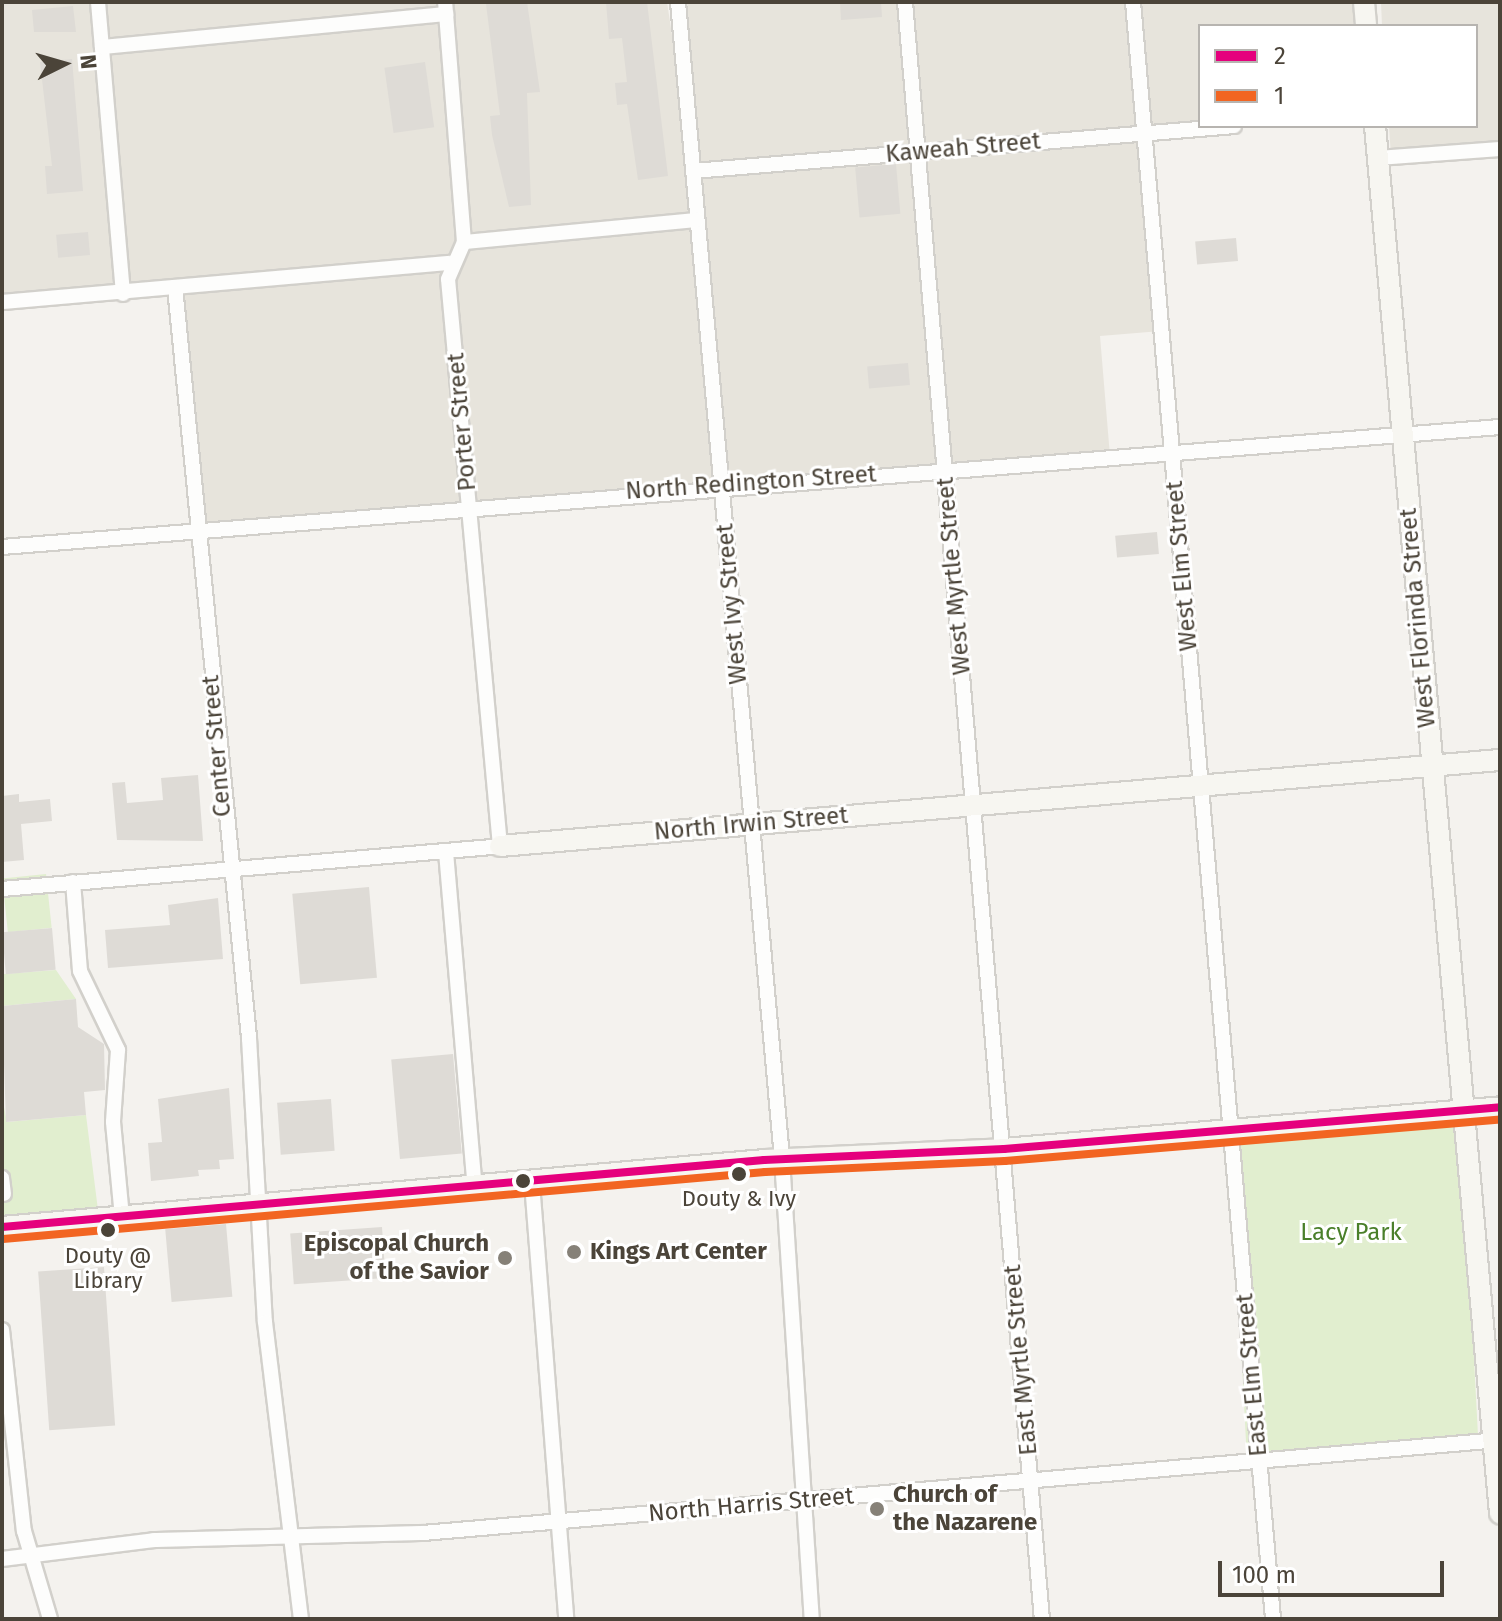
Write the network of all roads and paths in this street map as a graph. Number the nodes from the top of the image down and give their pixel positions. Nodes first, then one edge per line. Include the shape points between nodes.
1 (98, 2) edge
2 (678, 2) edge
3 (905, 2) edge
4 (1133, 2) edge
5 (1364, 2) edge
6 (445, 8) edge
7 (1366, 24) edge
8 (102, 47) junction
9 (1212, 128) edge
10 (1375, 128) edge
11 (1144, 134) junction
12 (1500, 149) edge
13 (918, 152) junction
14 (1378, 158) junction
15 (693, 171) junction
16 (697, 220) junction
17 (464, 242) junction
18 (449, 263) junction
19 (175, 287) junction
20 (123, 294) junction
21 (2, 302) edge
22 (1500, 427) edge
23 (1402, 434) junction
24 (1172, 452) junction
25 (945, 469) junction
26 (721, 484) junction
27 (469, 505) junction
28 (198, 536) junction
29 (2, 547) edge
30 (1500, 760) edge
31 (1431, 766) junction
32 (1200, 786) junction
33 (974, 805) junction
34 (752, 824) junction
35 (500, 846) junction
36 (446, 852) junction
37 (230, 868) junction
38 (73, 882) junction
39 (2, 889) edge
40 (1500, 1107) edge
41 (1461, 1111) junction
42 (1230, 1131) junction
43 (1004, 1149) junction
44 (782, 1159) junction
45 (2, 1178) edge
46 (532, 1183) junction
47 (475, 1189) junction
48 (4, 1194) edge
49 (261, 1205) junction
50 (122, 1217) junction
51 (2, 1227) edge
52 (2, 1330) edge
53 (1497, 1440) edge
54 (1260, 1463) junction
55 (1030, 1483) junction
56 (801, 1501) junction
57 (1500, 1513) edge
58 (558, 1522) junction
59 (292, 1532) junction
60 (33, 1556) junction
61 (2, 1559) edge
62 (50, 1619) edge
63 (301, 1619) edge
64 (566, 1619) edge
65 (812, 1619) edge
66 (1042, 1619) edge
67 (1273, 1619) edge

1 - 8 street
2 - 15 street, West Ivy Street
3 - 13 street, West Myrtle Street
4 - 11 street, West Elm Street
5 - 7 street
6 - 8 street
6 - 17 street
8 - 20 street
9 - 11 street, Kaweah Street
10 - 14 street, West Florinda Street
11 - 13 street, Kaweah Street
11 - 24 street, West Elm Street
12 - 14 street
13 - 15 street, Kaweah Street
13 - 25 street, West Myrtle Street
14 - 23 street, West Florinda Street
15 - 16 street, West Ivy Street
16 - 17 street
16 - 26 street, West Ivy Street
17 - 18 street
18 - 19 street
18 - 27 street, Porter Street
19 - 20 street
19 - 28 street, Center Street
20 - 21 street
22 - 23 street, North Redington Street
23 - 24 street, North Redington Street
23 - 31 street, West Florinda Street
24 - 25 street, North Redington Street
24 - 32 street, West Elm Street
25 - 26 street, North Redington Street
25 - 33 street, West Myrtle Street
26 - 27 street, North Redington Street
26 - 34 street, West Ivy Street
27 - 28 street, North Redington Street
27 - 35 street, Porter Street
28 - 29 street, North Redington Street
28 - 37 street, Center Street
30 - 31 street, North Irwin Street
31 - 32 street, North Irwin Street
31 - 41 street, West Florinda Street
32 - 33 street, North Irwin Street
32 - 42 street, West Elm Street
33 - 34 street, North Irwin Street
33 - 43 street, West Myrtle Street
34 - 35 street, North Irwin Street
34 - 44 street, West Ivy Street
35 - 36 street, North Irwin Street
36 - 37 street, North Irwin Street
36 - 47 street
37 - 38 street, North Irwin Street
37 - 49 street, Center Street
38 - 39 street, North Irwin Street
38 - 50 street via 80,971 118,1050 113,1134
40 - 41 street
41 - 42 street
41 - 53 street, West Florinda Street
42 - 43 street
42 - 54 street, East Elm Street
43 - 44 street
43 - 55 street, East Myrtle Street
44 - 46 street
44 - 56 street, West Ivy Street
45 - 48 street
46 - 47 street
46 - 58 street
47 - 49 street
49 - 50 street
49 - 59 street, Center Street via 265,1322
50 - 51 street
52 - 60 street
53 - 54 street, North Harris Street
53 - 57 street, West Florinda Street
54 - 55 street, North Harris Street
54 - 67 street, East Elm Street
55 - 56 street, North Harris Street
55 - 66 street, East Myrtle Street
56 - 58 street, North Harris Street
56 - 65 street, West Ivy Street
58 - 59 street, North Harris Street via 423,1533
58 - 64 street
59 - 60 street, North Harris Street
59 - 63 street, Center Street
60 - 61 street, North Harris Street
60 - 62 street

